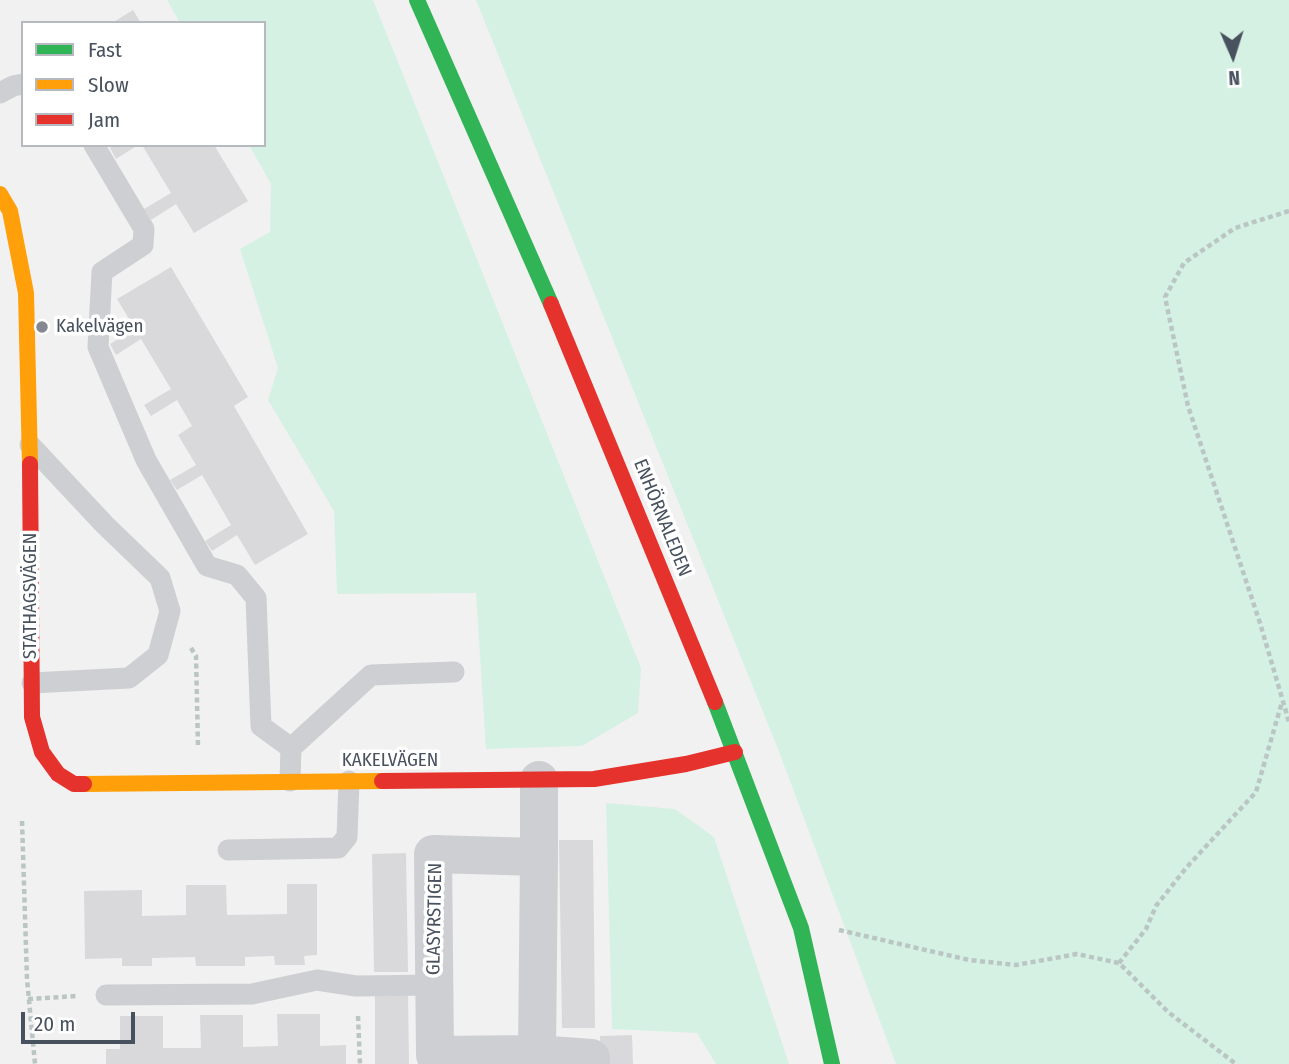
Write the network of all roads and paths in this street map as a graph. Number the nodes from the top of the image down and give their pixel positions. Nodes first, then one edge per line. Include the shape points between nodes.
1 (417, 0) edge
2 (21, 84) edge
3 (0, 93) edge
4 (95, 147) edge
5 (0, 194) edge
6 (1289, 211) edge
7 (30, 445) junction
8 (170, 611) junction
9 (454, 673) dead end
10 (32, 683) junction
11 (1283, 701) junction
12 (1289, 722) edge
13 (290, 748) junction
14 (735, 752) junction
15 (539, 780) junction
16 (290, 781) junction
17 (349, 781) junction
18 (199, 782) junction
19 (22, 821) dead end
20 (228, 850) dead end
21 (540, 857) junction
22 (801, 928) junction
23 (1119, 963) junction
24 (435, 985) junction
25 (356, 986) junction
26 (106, 995) joint
27 (28, 999) junction
28 (537, 1054) junction
29 (467, 1059) edge
30 (35, 1064) edge
31 (360, 1064) edge
32 (591, 1064) edge
33 (832, 1064) edge
34 (1236, 1064) edge

1 - 14 street, ENHÖRNALEDEN via 564,334
2 - 3 lane
4 - 13 lane via 144,229 143,246 102,272 99,347 146,460 207,566 237,575 256,598 261,726
5 - 7 street, STATHAGSVÄGEN via 10,211 26,293
6 - 11 path via 1235,228 1184,262 1165,297 1188,406
7 - 8 lane via 160,578
7 - 10 street, STATHAGSVÄGEN
8 - 10 lane, STATHAGSVÄGEN via 158,655 130,678
8 - 18 path via 196,656
9 - 13 lane via 371,675
10 - 18 street, KAKELVÄGEN via 32,717 42,752 58,774 74,784
11 - 12 path
11 - 23 path via 1256,792 1186,868
13 - 16 lane
14 - 15 street, KAKELVÄGEN via 594,779
14 - 22 street, ENHÖRNALEDEN
15 - 17 street, KAKELVÄGEN
15 - 21 street
16 - 17 street, KAKELVÄGEN
16 - 18 street, KAKELVÄGEN
17 - 20 lane via 347,837 338,848
19 - 27 path
21 - 24 street, GLASYRSTIGEN via 433,854
21 - 28 street
22 - 23 path via 836,930 969,960 1016,965 1077,954
22 - 33 street, ENHÖRNALEDEN
23 - 34 path via 1168,1012
24 - 25 lane
24 - 29 street, GLASYRSTIGEN via 435,1055
25 - 26 lane via 317,980 252,994
25 - 31 path
26 - 27 path
27 - 30 path
28 - 29 street, GLASYRSTIGEN
28 - 32 street, GLASYRSTIGEN via 591,1058

